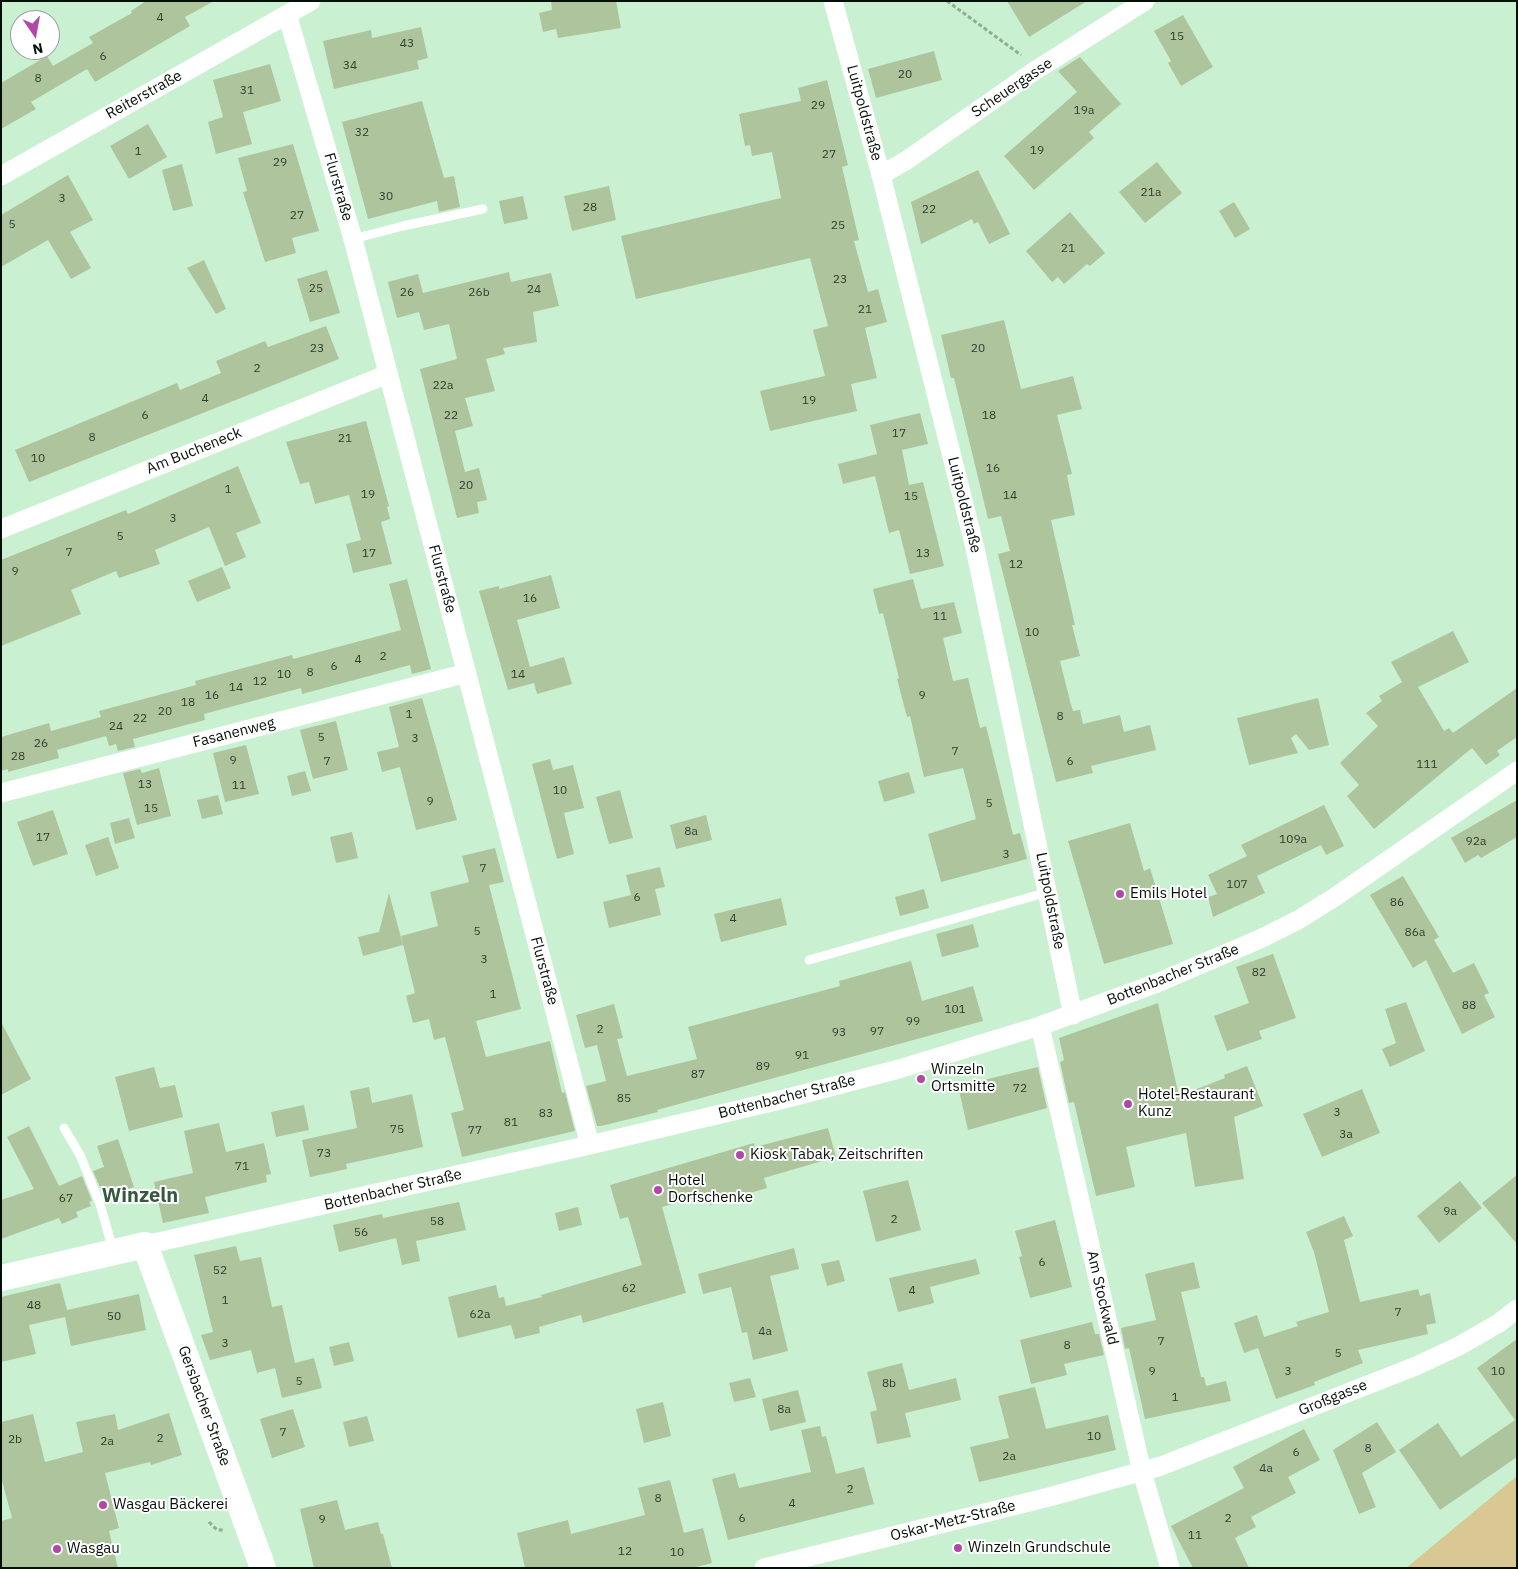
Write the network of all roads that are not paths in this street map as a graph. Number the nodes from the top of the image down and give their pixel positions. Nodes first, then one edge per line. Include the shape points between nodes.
1 (311, 1) edge
2 (833, 1) edge
3 (1145, 1) edge
4 (287, 14) junction
5 (881, 175) junction
6 (1, 176) edge
7 (483, 209) dead end
8 (353, 239) junction
9 (388, 374) junction
10 (1, 529) edge
11 (467, 673) junction
12 (1517, 771) edge
13 (1, 793) edge
14 (1048, 892) junction
15 (809, 960) dead end
16 (1073, 1015) junction
17 (1040, 1026) junction
18 (64, 1128) dead end
19 (590, 1145) junction
20 (145, 1245) junction
21 (114, 1253) junction
22 (1, 1278) edge
23 (1517, 1309) edge
24 (1142, 1472) junction
25 (263, 1568) edge
26 (764, 1568) edge
27 (1170, 1568) edge

1 - 4 street
2 - 5 street, Luitpoldstraße
3 - 5 street, Scheuergasse
4 - 6 street, Reiterstraße
4 - 8 street, Flurstraße
5 - 14 street, Luitpoldstraße via 975,548
7 - 8 lane
8 - 9 street, Flurstraße
9 - 10 street, Am Bucheneck
9 - 11 street, Flurstraße
11 - 13 street, Fasanenweg
11 - 19 street, Flurstraße
12 - 16 street, Bottenbacher Straße via 1298,920 1260,939
14 - 15 lane
14 - 16 street, Luitpoldstraße
16 - 17 street, Bottenbacher Straße
17 - 19 street, Bottenbacher Straße via 899,1069
17 - 24 street, Am Stockwald
18 - 21 lane via 87,1171
19 - 20 street, Bottenbacher Straße
20 - 21 street, Bottenbacher Straße
20 - 25 street, Gersbacher Straße
21 - 22 street, Bottenbacher Straße
23 - 24 street, Großgasse via 1459,1346 1416,1366
24 - 26 street, Oskar-Metz-Straße
24 - 27 street, Am Stockwald

